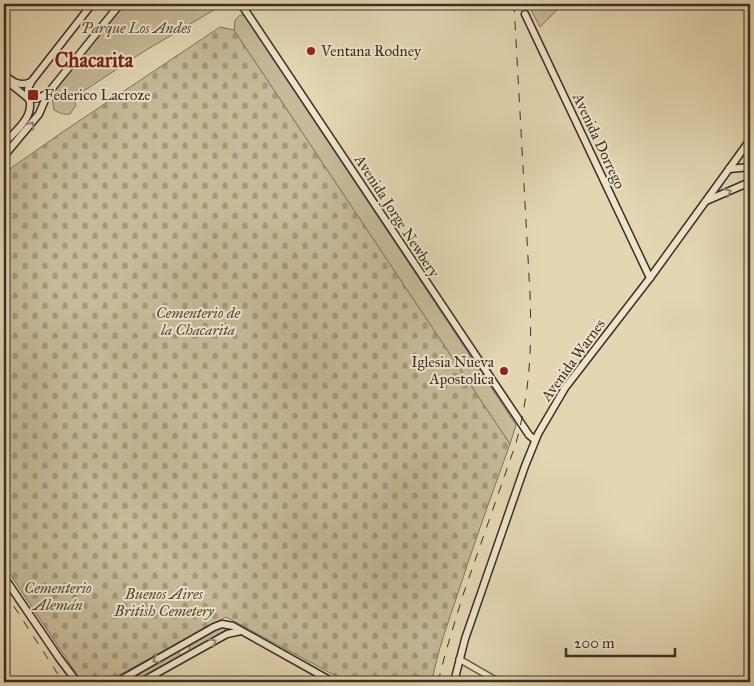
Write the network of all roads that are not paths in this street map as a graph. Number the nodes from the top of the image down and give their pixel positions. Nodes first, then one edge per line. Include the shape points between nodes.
1 (92, 4) edge
2 (120, 4) edge
3 (241, 4) edge
4 (114, 7) edge
5 (525, 14) tunnel mouth
6 (4, 74) edge
7 (10, 80) junction
8 (31, 82) junction
9 (49, 92) junction
10 (29, 98) junction
11 (750, 140) edge
12 (4, 144) edge
13 (5, 155) edge
14 (739, 155) junction
15 (4, 163) edge
16 (748, 167) edge
17 (729, 169) junction
18 (750, 182) edge
19 (705, 202) junction
20 (650, 278) junction
21 (535, 440) junction
22 (4, 577) edge
23 (241, 631) junction
24 (181, 645) junction
25 (187, 656) junction
26 (459, 660) junction
27 (64, 665) junction
28 (124, 680) edge
29 (74, 682) edge
30 (77, 682) edge
31 (116, 682) edge
32 (140, 682) edge
33 (333, 682) edge
34 (454, 682) edge
35 (499, 682) edge

1 - 8 main road
2 - 4 main road
3 - 21 main road, Avenida Jorge Newbery via 476,357
4 - 9 main road
5 - 20 main road, Avenida Dorrego
6 - 7 main road
7 - 8 main road via 23,85
7 - 10 main road
8 - 10 main road
9 - 10 main road via 39,98
13 -> 9 main road via 39,114
10 - 12 main road via 29,114
11 - 14 main road, Avenida Warnes
13 - 15 main road
14 - 16 main road via 741,164
14 - 17 main road, Avenida Warnes
16 - 17 main road
17 - 19 main road, Avenida Warnes
19 -> 18 main road
19 - 20 main road, Avenida Warnes
20 - 21 main road, Avenida Warnes via 565,388
21 - 26 main road, Avenida Warnes
22 - 27 main road
23 - 24 main road via 230,625 218,625
25 -> 23 main road via 227,634
23 - 33 main road
24 - 25 main road
24 -> 28 main road
25 - 32 main road
26 - 34 main road, Avenida Warnes
26 - 35 street
27 - 29 main road
27 - 30 main road
28 - 31 main road

